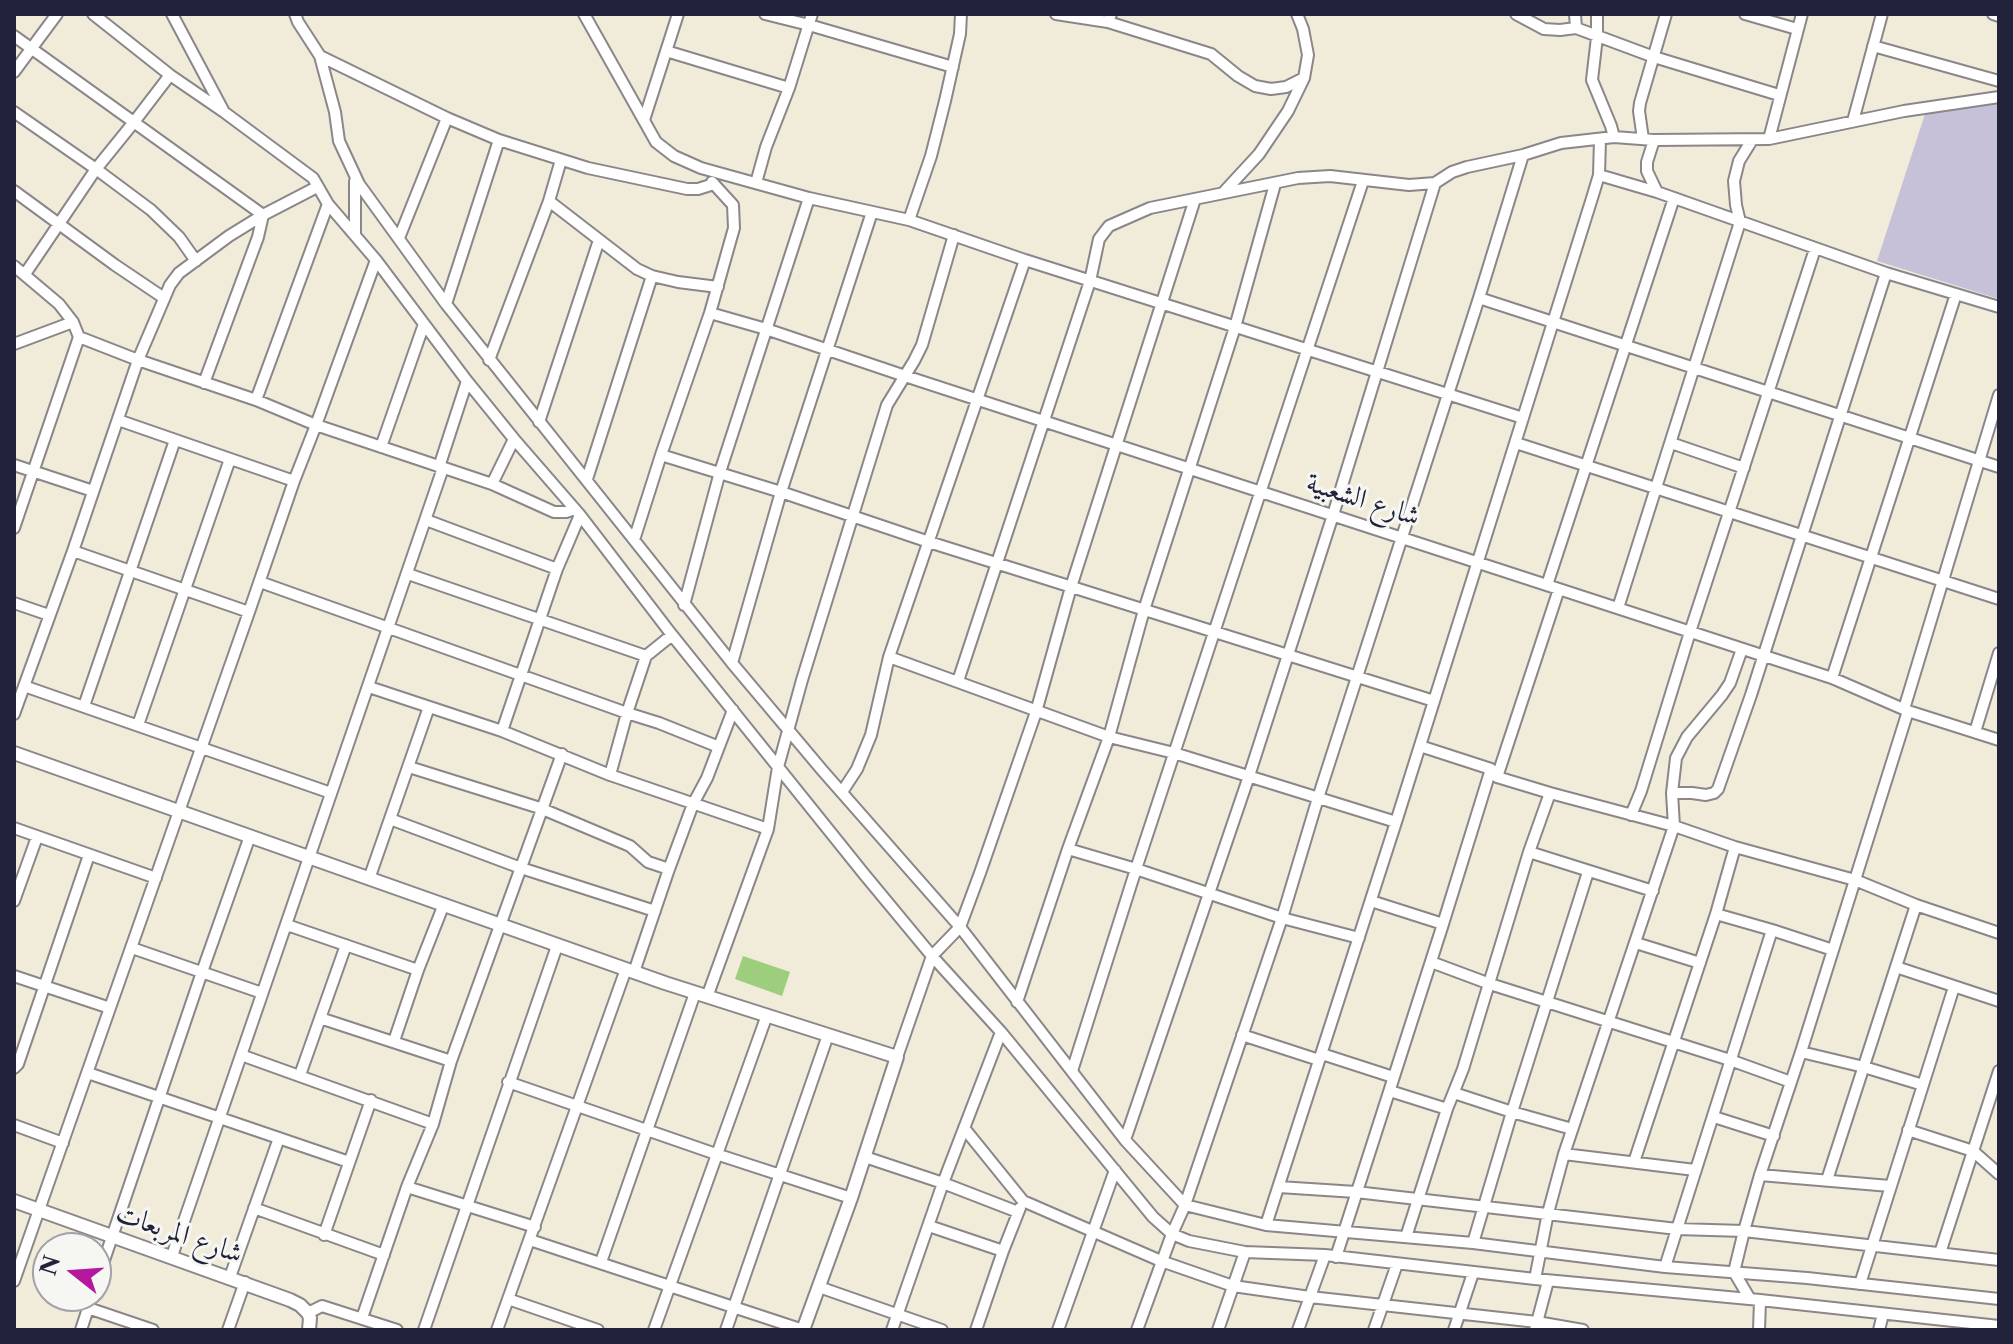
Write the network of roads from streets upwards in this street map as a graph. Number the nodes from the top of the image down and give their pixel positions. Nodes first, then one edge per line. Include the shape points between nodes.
1 (57, 14) edge
2 (93, 14) edge
3 (172, 14) edge
4 (295, 14) edge
5 (584, 14) edge
6 (678, 14) edge
7 (765, 14) edge
8 (961, 14) edge
9 (1056, 14) edge
10 (1297, 14) edge
11 (1310, 14) edge
12 (1516, 14) edge
13 (1575, 14) edge
14 (1597, 14) edge
15 (1666, 14) edge
16 (1745, 14) edge
17 (1802, 14) edge
18 (1882, 14) edge
19 (1993, 14) edge
20 (1999, 16) edge
21 (1109, 18) edge
22 (810, 19) edge
23 (1576, 28) junction
24 (1303, 29) junction
25 (1797, 29) junction
26 (14, 36) edge
27 (1597, 37) junction
28 (1873, 46) junction
29 (32, 48) junction
30 (666, 51) junction
31 (320, 56) junction
32 (1654, 57) junction
33 (953, 67) junction
34 (14, 72) edge
35 (170, 75) junction
36 (1304, 78) junction
37 (1999, 81) edge
38 (789, 88) junction
39 (1779, 95) junction
40 (1999, 97) edge
41 (14, 112) edge
42 (224, 112) junction
43 (447, 118) junction
44 (644, 120) junction
45 (1853, 121) junction
46 (134, 122) junction
47 (1614, 137) junction
48 (1600, 139) junction
49 (1769, 139) junction
50 (499, 140) junction
51 (1649, 140) junction
52 (1752, 140) junction
53 (1523, 155) junction
54 (561, 160) junction
55 (701, 168) junction
56 (96, 169) junction
57 (1599, 175) junction
58 (355, 177) junction
59 (1363, 181) junction
60 (756, 183) junction
61 (1435, 183) junction
62 (714, 184) junction
63 (1275, 184) junction
64 (317, 187) junction
65 (14, 191) edge
66 (1657, 192) junction
67 (1221, 195) junction
68 (809, 198) junction
69 (1674, 198) junction
70 (1195, 199) junction
71 (549, 201) junction
72 (328, 204) junction
73 (872, 212) junction
74 (263, 215) junction
75 (909, 220) junction
76 (1740, 222) junction
77 (59, 224) junction
78 (355, 235) junction
79 (954, 235) junction
80 (399, 238) junction
81 (599, 240) junction
82 (1815, 249) junction
83 (376, 260) junction
84 (1025, 260) junction
85 (196, 261) junction
86 (14, 266) edge
87 (1886, 273) junction
88 (25, 274) junction
89 (652, 276) junction
90 (1090, 281) junction
91 (718, 287) junction
92 (1956, 294) junction
93 (164, 298) junction
94 (1479, 298) junction
95 (1162, 303) junction
96 (446, 304) junction
97 (1999, 307) edge
98 (710, 313) junction
99 (73, 322) junction
100 (1553, 322) junction
101 (424, 324) junction
102 (1235, 327) junction
103 (766, 329) junction
104 (79, 337) junction
105 (14, 344) edge
106 (1626, 346) junction
107 (828, 349) junction
108 (1307, 349) junction
109 (138, 360) junction
110 (489, 360) junction
111 (1694, 368) junction
112 (1378, 372) junction
113 (905, 376) junction
114 (467, 381) junction
115 (204, 383) junction
116 (1769, 392) junction
117 (1448, 394) junction
118 (1999, 395) edge
119 (977, 399) junction
120 (256, 400) junction
121 (1841, 416) junction
122 (1523, 418) junction
123 (118, 420) junction
124 (1044, 421) junction
125 (539, 422) junction
126 (316, 425) junction
127 (1910, 438) junction
128 (514, 439) junction
129 (175, 440) junction
130 (1516, 443) junction
131 (1671, 443) junction
132 (1117, 444) junction
133 (381, 447) junction
134 (661, 455) junction
135 (230, 459) junction
136 (1979, 460) junction
137 (14, 465) edge
138 (1586, 466) junction
139 (441, 467) junction
140 (1999, 467) edge
141 (1189, 468) junction
142 (1744, 468) junction
143 (33, 471) junction
144 (720, 472) junction
145 (587, 479) junction
146 (294, 481) junction
147 (492, 484) junction
148 (1656, 488) junction
149 (93, 491) junction
150 (1260, 491) junction
151 (781, 492) junction
152 (578, 512) junction
153 (1730, 512) junction
154 (1333, 515) junction
155 (853, 516) junction
156 (426, 520) junction
157 (14, 528) edge
158 (1802, 535) junction
159 (1401, 537) junction
160 (634, 540) junction
161 (929, 542) junction
162 (73, 551) junction
163 (1871, 557) junction
164 (997, 563) junction
165 (1478, 563) junction
166 (557, 569) junction
167 (130, 571) junction
168 (408, 574) junction
169 (1942, 580) junction
170 (260, 582) junction
171 (1547, 585) junction
172 (1071, 587) junction
173 (1559, 589) junction
174 (185, 590) junction
175 (1999, 599) edge
176 (14, 603) edge
177 (684, 605) junction
178 (1618, 608) junction
179 (1144, 610) junction
180 (249, 612) junction
181 (49, 615) junction
182 (540, 619) junction
183 (389, 628) junction
184 (1214, 632) junction
185 (1690, 632) junction
186 (672, 635) junction
187 (1742, 649) junction
188 (1999, 653) edge
189 (1288, 655) junction
190 (646, 656) junction
191 (1764, 656) junction
192 (889, 657) junction
193 (732, 663) junction
194 (521, 675) junction
195 (1356, 676) junction
196 (1832, 678) junction
197 (958, 681) junction
198 (24, 686) junction
199 (369, 687) junction
200 (1434, 701) junction
201 (84, 706) junction
202 (429, 707) junction
203 (733, 710) junction
204 (1906, 710) junction
205 (1036, 712) junction
206 (627, 713) junction
207 (14, 714) edge
208 (138, 725) junction
209 (788, 730) junction
210 (502, 731) junction
211 (1975, 732) junction
212 (1109, 737) junction
213 (1999, 740) edge
214 (1420, 746) junction
215 (201, 747) junction
216 (719, 747) junction
217 (14, 753) edge
218 (1174, 753) junction
219 (562, 754) junction
220 (409, 767) junction
221 (778, 767) junction
222 (1494, 773) junction
223 (610, 775) junction
224 (1249, 776) junction
225 (842, 792) junction
226 (331, 793) junction
227 (1550, 793) junction
228 (1672, 793) junction
229 (1318, 798) junction
230 (693, 804) junction
231 (540, 808) junction
232 (179, 811) junction
233 (1631, 815) junction
234 (390, 819) junction
235 (1396, 822) junction
236 (1674, 826) junction
237 (14, 828) edge
238 (768, 829) junction
239 (250, 836) junction
240 (37, 837) junction
241 (1735, 847) junction
242 (1068, 849) junction
243 (1529, 852) junction
244 (89, 855) junction
245 (309, 858) junction
246 (521, 868) junction
247 (669, 869) junction
248 (1136, 869) junction
249 (1588, 872) junction
250 (156, 878) junction
251 (369, 879) junction
252 (1855, 880) junction
253 (1653, 891) junction
254 (1209, 895) junction
255 (14, 901) edge
256 (1371, 901) junction
257 (444, 904) junction
258 (1916, 905) junction
259 (655, 911) junction
260 (1716, 914) junction
261 (1282, 918) junction
262 (1443, 924) junction
263 (287, 925) junction
264 (500, 926) junction
265 (960, 927) junction
266 (1772, 930) junction
267 (1999, 933) edge
268 (1359, 938) junction
269 (1636, 943) junction
270 (346, 945) junction
271 (557, 946) junction
272 (132, 948) junction
273 (1833, 950) junction
274 (932, 956) junction
275 (1431, 962) junction
276 (1700, 963) junction
277 (1896, 967) junction
278 (418, 970) junction
279 (630, 971) junction
280 (202, 972) junction
281 (14, 976) edge
282 (1490, 984) junction
283 (44, 985) junction
284 (1954, 987) junction
285 (262, 993) junction
286 (701, 995) junction
287 (1547, 1001) junction
288 (1999, 1001) edge
289 (1017, 1002) junction
290 (110, 1008) junction
291 (767, 1015) junction
292 (320, 1018) junction
293 (1609, 1021) junction
294 (1001, 1032) junction
295 (828, 1035) junction
296 (1242, 1035) junction
297 (394, 1041) junction
298 (1673, 1043) junction
299 (1801, 1052) junction
300 (241, 1055) junction
301 (897, 1057) junction
302 (1320, 1057) junction
303 (1730, 1060) junction
304 (451, 1061) junction
305 (1864, 1067) junction
306 (14, 1068) edge
307 (1072, 1071) junction
308 (1999, 1071) edge
309 (88, 1073) junction
310 (300, 1075) junction
311 (1393, 1077) junction
312 (508, 1082) junction
313 (1791, 1082) junction
314 (1923, 1085) junction
315 (1390, 1091) junction
316 (1454, 1093) junction
317 (160, 1097) junction
318 (371, 1100) junction
319 (578, 1105) junction
320 (1447, 1109) junction
321 (1512, 1112) junction
322 (219, 1117) junction
323 (1714, 1117) junction
324 (433, 1124) junction
325 (14, 1125) edge
326 (964, 1128) junction
327 (1572, 1129) junction
328 (647, 1130) junction
329 (1908, 1130) junction
330 (1774, 1136) junction
331 (279, 1138) junction
332 (1125, 1140) junction
333 (63, 1143) junction
334 (1973, 1151) junction
335 (716, 1154) junction
336 (1564, 1154) junction
337 (865, 1157) junction
338 (349, 1162) junction
339 (1634, 1162) junction
340 (1115, 1170) junction
341 (1695, 1170) junction
342 (1999, 1174) edge
343 (779, 1175) junction
344 (1760, 1175) junction
345 (1827, 1180) junction
346 (943, 1183) junction
347 (1890, 1186) junction
348 (407, 1187) junction
349 (1279, 1187) junction
350 (1356, 1192) junction
351 (851, 1198) junction
352 (1417, 1199) junction
353 (14, 1201) edge
354 (1185, 1205) junction
355 (467, 1206) junction
356 (1020, 1207) junction
357 (1483, 1207) junction
358 (254, 1208) junction
359 (40, 1210) junction
360 (1548, 1213) junction
361 (1266, 1225) junction
362 (929, 1226) junction
363 (535, 1227) junction
364 (1677, 1229) junction
365 (1344, 1231) junction
366 (1744, 1231) junction
367 (103, 1232) edge
368 (1094, 1233) junction
369 (1172, 1234) junction
370 (112, 1235) joint
371 (324, 1235) junction
372 (1406, 1237) junction
373 (530, 1240) junction
374 (1473, 1243) junction
375 (1871, 1245) junction
376 (1003, 1251) junction
377 (1539, 1251) junction
378 (1245, 1252) junction
379 (1940, 1253) junction
380 (384, 1255) junction
381 (172, 1256) junction
382 (1330, 1256) junction
383 (1999, 1260) edge
384 (1161, 1261) junction
385 (601, 1262) junction
386 (1397, 1264) junction
387 (1665, 1267) junction
388 (1734, 1272) junction
389 (1473, 1273) junction
390 (230, 1277) junction
391 (1535, 1279) junction
392 (14, 1281) edge
393 (1548, 1281) junction
394 (245, 1282) junction
395 (1860, 1284) junction
396 (670, 1285) junction
397 (1233, 1286) junction
398 (819, 1287) junction
399 (1310, 1297) junction
400 (508, 1299) junction
401 (1999, 1299) edge
402 (1755, 1300) junction
403 (1383, 1304) junction
404 (734, 1308) junction
405 (100, 1312) edge
406 (308, 1313) junction
407 (898, 1313) junction
408 (1459, 1313) junction
409 (1883, 1314) junction
410 (362, 1318) junction
411 (1536, 1326) edge
412 (1999, 1326) edge
413 (578, 1327) edge
414 (149, 1329) edge
415 (228, 1330) edge
416 (309, 1330) edge
417 (397, 1330) edge
418 (424, 1330) edge
419 (497, 1330) edge
420 (598, 1330) edge
421 (654, 1330) edge
422 (726, 1330) edge
423 (803, 1330) edge
424 (892, 1330) edge
425 (942, 1330) edge
426 (976, 1330) edge
427 (1058, 1330) edge
428 (1137, 1330) edge
429 (1218, 1330) edge
430 (1298, 1330) edge
431 (1374, 1330) edge
432 (1454, 1330) edge
433 (1583, 1330) edge
434 (1759, 1330) edge
435 (1879, 1330) edge

1 - 29 street
2 - 35 street
3 - 42 street
4 - 31 street
5 - 44 street
6 - 30 street
7 - 22 street
8 - 33 street
9 - 21 street
10 - 24 street
11 - 24 street
12 - 23 street via 1544,29
13 - 23 street
14 - 27 street
15 - 32 street
16 - 25 street
17 - 25 street
18 - 28 street
19 - 20 street
21 - 36 street via 1211,54 1255,86 1286,87
22 - 33 street
22 - 38 street
23 - 27 street
24 - 36 street via 1308,55
25 - 39 street
26 - 29 street
27 - 32 street
27 - 47 street via 1592,80
28 - 37 street
28 - 45 street
29 - 34 street
29 - 46 street
30 - 38 street
30 - 44 street
31 - 43 street
31 - 58 street via 339,141
32 - 39 street
32 - 51 street via 1639,111
33 - 75 street
35 - 42 street
35 - 46 street
36 - 67 street via 1259,154
38 - 60 street
39 - 49 street
40 - 45 street
41 - 56 street
42 - 64 street via 313,178
43 - 50 street
43 - 80 street
44 - 55 street via 656,142
45 - 49 street
46 - 56 street
46 - 74 street
47 - 48 street
47 - 51 street
48 - 53 street via 1561,143
48 - 57 street
49 - 52 street
50 - 54 street
50 - 96 street
51 - 52 street
51 - 66 street via 1647,171
52 - 76 street via 1734,181
53 - 61 street via 1467,167
53 - 94 street
54 - 62 street via 687,189
54 - 71 street
55 - 60 street
55 - 62 street
56 - 77 street
56 - 85 street via 151,210
57 - 66 street
57 - 100 street
58 - 78 street
58 - 80 street
59 - 61 street
59 - 63 street via 1330,176
59 - 108 street
60 - 68 street
61 - 112 street
62 - 91 street via 734,212
63 - 67 street
63 - 102 street
64 - 72 street
64 - 74 street
65 - 77 street
66 - 69 street
67 - 70 street
68 - 73 street
68 - 103 street
69 - 76 street
69 - 106 street
70 - 90 street via 1150,208 1109,226 1099,239
70 - 95 street
71 - 81 street
71 - 110 street
72 - 78 street
72 - 120 street
73 - 75 street
73 - 107 street
74 - 85 street
74 - 115 street
75 - 79 street
76 - 82 street
76 - 111 street
77 - 88 street
77 - 93 street
78 - 83 street
79 - 84 street
79 - 113 street via 922,345
80 - 96 street
81 - 89 street
81 - 125 street
82 - 87 street
82 - 116 street
83 - 101 street
83 - 126 street
84 - 90 street
84 - 119 street
85 - 93 street via 179,273
86 - 88 street
87 - 92 street
87 - 121 street
88 - 99 street
89 - 91 street
89 - 145 street
90 - 95 street
90 - 124 street
91 - 98 street
92 - 97 street
92 - 127 street
93 - 109 street
94 - 100 street
94 - 117 street
95 - 102 street
95 - 132 street
96 - 110 street
98 - 103 street, شارع الشعبية
98 - 134 street
99 - 104 street
99 - 105 street
100 - 106 street
100 - 122 street
101 - 114 street
101 - 133 street
102 - 108 street
102 - 141 street
103 - 107 street, شارع الشعبية
103 - 144 street
104 - 109 street
104 - 143 street
106 - 111 street
106 - 138 street
107 - 113 street, شارع الشعبية
107 - 151 street
108 - 112 street
108 - 150 street
109 - 115 street
109 - 123 street
110 - 125 street
111 - 116 street
111 - 131 street
112 - 117 street
112 - 154 street
113 - 119 street, شارع الشعبية
113 - 155 street via 887,405
114 - 128 street
114 - 139 street
115 - 120 street
116 - 121 street
116 - 142 street
117 - 122 street
117 - 159 street
118 - 136 street
119 - 124 street, شارع الشعبية
119 - 161 street
120 - 126 street
121 - 127 street
121 - 158 street
122 - 130 street
123 - 129 street
123 - 149 street
124 - 132 street, شارع الشعبية
124 - 164 street
125 - 145 street
126 - 133 street
126 - 146 street
127 - 136 street
127 - 163 street
128 - 147 street
128 - 152 street
129 - 135 street
129 - 167 street
130 - 138 street
130 - 165 street
131 - 142 street
131 - 148 street
132 - 141 street, شارع الشعبية
132 - 172 street
133 - 139 street
134 - 144 street
134 - 160 street
135 - 146 street
135 - 174 street
136 - 140 street
136 - 169 street
137 - 143 street
138 - 148 street
138 - 171 street
139 - 147 street
139 - 156 street
141 - 150 street, شارع الشعبية
141 - 179 street
142 - 153 street
143 - 149 street
143 - 157 street
144 - 151 street
144 - 177 street
145 - 160 street
146 - 170 street
147 - 152 street via 554,512
148 - 153 street
148 - 178 street
149 - 162 street
150 - 154 street, شارع الشعبية
150 - 184 street
151 - 155 street
151 - 193 street
152 - 166 street
152 - 186 street
153 - 158 street
153 - 185 street
154 - 159 street, شارع الشعبية
154 - 189 street
155 - 161 street
155 - 209 street
156 - 166 street
156 - 168 street
158 - 163 street
158 - 191 street
159 - 165 street, شارع الشعبية
159 - 195 street
160 - 177 street
161 - 164 street
161 - 192 street
162 - 167 street
162 - 181 street
163 - 169 street
163 - 196 street
164 - 172 street
164 - 197 street
165 - 171 street, شارع الشعبية
165 - 200 street
166 - 182 street
167 - 174 street
167 - 201 street
168 - 182 street
168 - 183 street
169 - 175 street
169 - 204 street
170 - 180 street
170 - 183 street
171 - 173 street, شارع الشعبية
172 - 179 street
172 - 205 street
173 - 178 street, شارع الشعبية
173 - 222 street
174 - 180 street
174 - 208 street
176 - 181 street
177 - 193 street
178 - 185 street, شارع الشعبية
179 - 184 street
179 - 212 street
180 - 215 street
181 - 198 street
182 - 190 street
182 - 194 street
183 - 194 street
183 - 199 street
184 - 189 street
184 - 218 street
185 - 187 street, شارع الشعبية
185 - 233 street
186 - 190 street
186 - 203 street
187 - 191 street, شارع الشعبية
187 - 228 street via 1730,683 1676,758
188 - 211 street
189 - 195 street
189 - 224 street
190 - 206 street
191 - 196 street, شارع الشعبية
191 - 228 street via 1718,789 1706,795
192 - 197 street
192 - 225 street via 871,735
193 - 209 street
194 - 206 street
194 - 210 street
195 - 200 street
195 - 229 street
196 - 204 street, شارع الشعبية
197 - 205 street
198 - 201 street
198 - 207 street
199 - 202 street
199 - 226 street
200 - 214 street
201 - 208 street
202 - 210 street
202 - 220 street
203 - 216 street
203 - 221 street
204 - 211 street, شارع الشعبية
204 - 252 street
205 - 212 street
205 - 265 street
206 - 216 street
206 - 223 street
208 - 215 street
209 - 221 street
209 - 225 street
210 - 219 street
211 - 213 street, شارع الشعبية
212 - 218 street
212 - 242 street
214 - 222 street
214 - 235 street
215 - 226 street
215 - 232 street
216 - 230 street
217 - 232 street
218 - 224 street
218 - 248 street
219 - 223 street
219 - 231 street
220 - 231 street
220 - 234 street
221 - 238 street
221 - 274 street
222 - 227 street
222 - 262 street
223 - 230 street
224 - 229 street
224 - 254 street
225 - 265 street
226 - 245 street
227 - 233 street
227 - 243 street
228 - 236 street
229 - 235 street
229 - 261 street
230 - 238 street
230 - 247 street
231 - 246 street
231 - 247 street via 630,846 648,862
232 - 239 street
232 - 250 street
233 - 236 street
234 - 246 street
234 - 251 street
235 - 256 street
236 - 241 street
236 - 253 street
237 - 240 street
238 - 286 street
239 - 245 street
239 - 280 street
240 - 244 street
240 - 255 street
241 - 252 street
241 - 260 street
242 - 248 street
242 - 289 street
243 - 249 street
243 - 282 street
244 - 250 street
244 - 283 street
245 - 251 street
245 - 263 street
246 - 259 street
246 - 264 street
247 - 259 street
248 - 254 street
248 - 307 street
249 - 253 street
249 - 287 street
250 - 272 street
251 - 257 street
252 - 258 street
252 - 273 street
253 - 269 street
254 - 261 street
254 - 332 street
256 - 262 street
256 - 268 street
257 - 264 street
257 - 278 street
258 - 267 street
258 - 277 street
259 - 279 street
260 - 266 street
260 - 276 street
261 - 268 street
261 - 296 street
262 - 275 street
263 - 270 street
263 - 285 street
264 - 271 street
264 - 304 street
265 - 274 street
265 - 289 street
266 - 273 street
266 - 303 street
268 - 302 street
269 - 276 street
269 - 293 street
270 - 278 street
270 - 292 street
271 - 279 street
271 - 312 street
272 - 280 street
272 - 290 street
273 - 299 street
274 - 294 street
274 - 301 street
275 - 282 street
275 - 311 street
276 - 298 street
277 - 284 street
277 - 305 street
278 - 297 street
279 - 286 street
279 - 319 street
280 - 285 street
280 - 317 street
281 - 283 street
282 - 287 street
282 - 316 street
283 - 290 street
283 - 306 street
284 - 288 street
284 - 314 street
285 - 300 street
286 - 291 street
286 - 328 street
287 - 293 street
287 - 321 street
289 - 307 street
290 - 309 street
291 - 295 street
291 - 335 street
292 - 297 street
292 - 310 street
293 - 298 street
293 - 327 street
294 - 326 street
294 - 340 street
295 - 301 street
295 - 343 street
296 - 302 street
296 - 354 street
297 - 304 street
298 - 303 street
298 - 339 street
299 - 305 street
299 - 313 street
300 - 310 street
300 - 322 street
301 - 337 street
302 - 311 street
302 - 349 street
303 - 313 street
303 - 323 street
304 - 324 street
305 - 314 street
305 - 345 street
307 - 332 street
308 - 334 street
309 - 317 street
309 - 333 street
310 - 318 street
311 - 315 street
312 - 319 street
312 - 355 street
313 - 330 street
314 - 329 street
315 - 320 street
315 - 350 street
316 - 320 street
316 - 321 street
317 - 322 street
317 - 370 street
318 - 324 street
318 - 338 street
319 - 328 street
319 - 363 street
320 - 352 street
321 - 327 street
321 - 357 street
322 - 331 street
322 - 381 street
323 - 330 street
323 - 341 street
324 - 348 street
325 - 333 street
326 - 346 street
326 - 356 street
327 - 336 street
328 - 335 street
328 - 385 street
329 - 334 street
329 - 347 street
330 - 344 street
331 - 338 street
331 - 358 street
332 - 354 street
333 - 359 street
334 - 342 street
334 - 379 street
335 - 343 street
335 - 396 street
336 - 339 street
336 - 360 street
337 - 346 street
337 - 351 street
338 - 371 street
339 - 341 street
340 - 368 street
340 - 369 street
341 - 364 street
343 - 351 street
343 - 404 street
344 - 345 street
344 - 366 street
345 - 347 street
346 - 356 street
346 - 362 street
347 - 375 street
348 - 355 street
348 - 380 street
349 - 350 street
349 - 361 street
350 - 352 street
350 - 365 street
351 - 398 street
352 - 357 street
352 - 372 street
353 - 359 street, شارع المربعات
354 - 361 street
354 - 369 street
355 - 363 street
355 - 418 street
356 - 368 street
356 - 376 street
357 - 360 street
357 - 374 street
358 - 371 street
358 - 390 street
359 - 367 street, شارع المربعات
359 - 392 street
360 - 364 street
360 - 377 street
361 - 365 street
362 - 376 street
362 - 407 street
363 - 373 street
364 - 366 street
364 - 387 street
365 - 372 street
365 - 382 street
366 - 375 street
366 - 388 street
368 - 384 street
368 - 427 street
369 - 378 street
369 - 384 street
370 - 381 street, شارع المربعات
371 - 380 street
372 - 374 street
373 - 385 street
373 - 400 street
374 - 377 street
375 - 379 street
375 - 395 street
376 - 426 street
377 - 387 street
377 - 391 street
378 - 382 street
378 - 397 street
379 - 383 street
380 - 410 street
381 - 390 street, شارع المربعات
382 - 386 street
382 - 399 street
384 - 397 street
384 - 428 street
385 - 396 street
386 - 389 street
386 - 403 street
387 - 388 street
388 - 395 street
388 - 402 street
389 - 391 street
389 - 408 street
390 - 394 street, شارع المربعات
391 - 393 street
393 - 402 street
393 - 411 street
394 - 406 street, شارع المربعات
394 - 415 street
395 - 401 street
396 - 404 street
396 - 421 street
397 - 399 street
397 - 429 street
398 - 407 street
398 - 423 street
399 - 403 street
399 - 430 street
400 - 413 street
400 - 419 street
402 - 409 street
402 - 434 street
403 - 408 street
403 - 431 street
404 - 422 street
404 - 423 street
405 - 414 street
406 - 410 street via 322,1306
406 - 416 street
407 - 424 street
407 - 425 street
408 - 411 street
408 - 432 street
409 - 412 street
409 - 435 street
410 - 417 street
411 - 433 street
413 - 420 street

